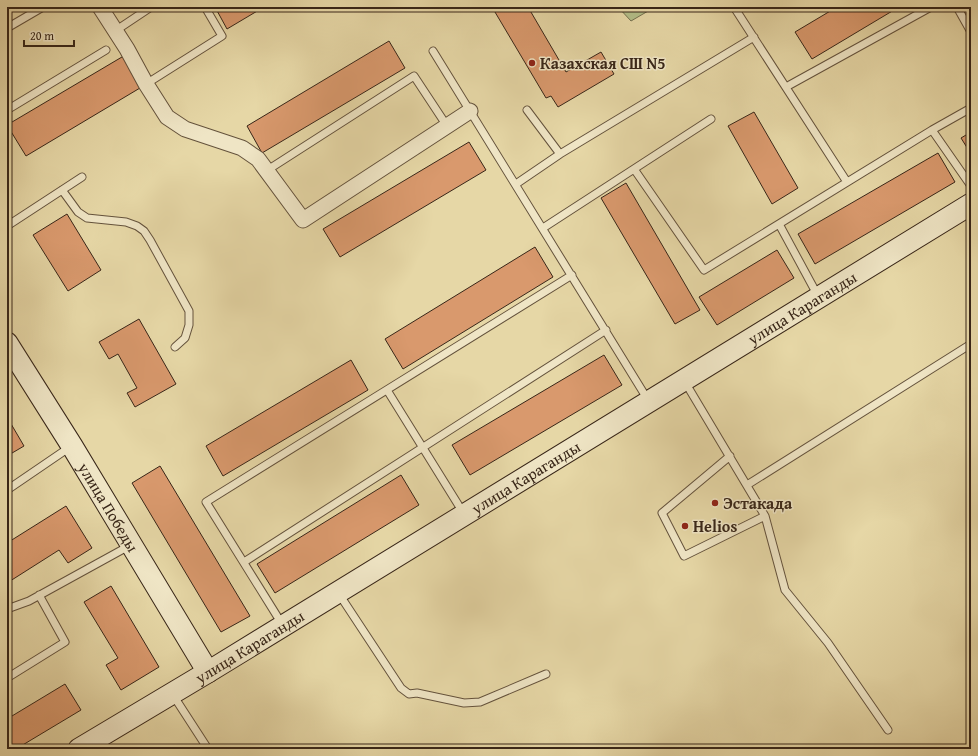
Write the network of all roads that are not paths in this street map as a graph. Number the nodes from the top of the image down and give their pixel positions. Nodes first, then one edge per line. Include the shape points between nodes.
1 (43, 7) edge
2 (100, 7) edge
3 (151, 7) edge
4 (205, 7) edge
5 (734, 7) edge
6 (930, 7) edge
7 (957, 7) edge
8 (7, 28) edge
9 (115, 31) junction
10 (971, 32) edge
11 (754, 37) junction
12 (106, 50) dead end
13 (433, 51) dead end
14 (146, 84) junction
15 (786, 87) junction
16 (971, 108) edge
17 (7, 110) edge
18 (527, 110) dead end
19 (470, 111) junction
20 (711, 119) dead end
21 (447, 126) junction
22 (932, 130) junction
23 (560, 154) junction
24 (634, 169) junction
25 (266, 171) junction
26 (82, 177) dead end
27 (847, 182) junction
28 (516, 184) junction
29 (971, 186) edge
30 (62, 190) junction
31 (971, 204) edge
32 (779, 224) junction
33 (7, 226) edge
34 (543, 228) junction
35 (572, 275) junction
36 (819, 297) junction
37 (606, 330) junction
38 (7, 343) edge
39 (971, 344) edge
40 (175, 347) dead end
41 (684, 380) junction
42 (387, 390) junction
43 (649, 401) junction
44 (72, 446) junction
45 (422, 447) junction
46 (730, 456) junction
47 (747, 485) junction
48 (7, 490) edge
49 (464, 514) junction
50 (765, 516) junction
51 (131, 545) junction
52 (244, 562) junction
53 (338, 592) junction
54 (39, 595) junction
55 (7, 609) edge
56 (283, 626) junction
57 (208, 672) junction
58 (546, 674) dead end
59 (7, 678) edge
60 (172, 694) junction
61 (888, 730) dead end
62 (79, 749) edge
63 (208, 749) edge

1 - 8 lane
2 - 9 street
3 - 9 lane
4 - 14 lane via 222,36
5 - 11 lane
6 - 15 lane
7 - 10 lane
9 - 14 street
11 - 15 lane
11 - 23 lane
12 - 17 lane
13 - 19 lane
14 - 25 street via 167,117 185,129 242,148 258,159
15 - 27 lane
16 - 22 lane
18 - 23 lane
19 - 21 street
19 - 28 lane
20 - 24 lane
21 - 25 street via 304,220
21 - 25 lane via 414,76
22 - 27 lane
22 - 29 lane
23 - 28 lane
24 - 32 lane via 704,270
24 - 34 lane
26 - 30 lane
27 - 32 lane
28 - 34 lane
30 - 33 lane
30 - 40 lane via 78,212 87,218 126,222 137,226 150,240 189,311 189,325 185,338
31 - 36 main road, улица Караганды
32 - 36 lane
34 - 35 lane
35 - 37 lane
35 - 42 lane
36 - 41 main road, улица Караганды
37 - 43 lane
37 - 45 lane
38 - 44 main road, улица Победы
39 - 47 lane
41 - 43 main road, улица Караганды
41 - 46 lane
42 - 45 lane
42 - 52 lane via 206,502
43 - 49 main road, улица Караганды
44 - 48 lane
44 - 51 main road, улица Победы
45 - 49 lane
45 - 52 lane
46 - 47 lane
46 - 50 lane via 662,513 684,556
47 - 50 lane
49 - 53 main road, улица Караганды
50 - 61 lane via 785,590 828,642
51 - 54 lane
51 - 57 main road, улица Победы
52 - 56 lane
53 - 56 main road, улица Караганды
53 - 58 lane via 401,688 409,694 423,694 464,704 480,702
54 - 55 lane
54 - 59 lane via 65,642
56 - 57 main road, улица Караганды
57 - 60 main road, улица Караганды
60 - 62 main road, улица Караганды
60 - 63 lane

